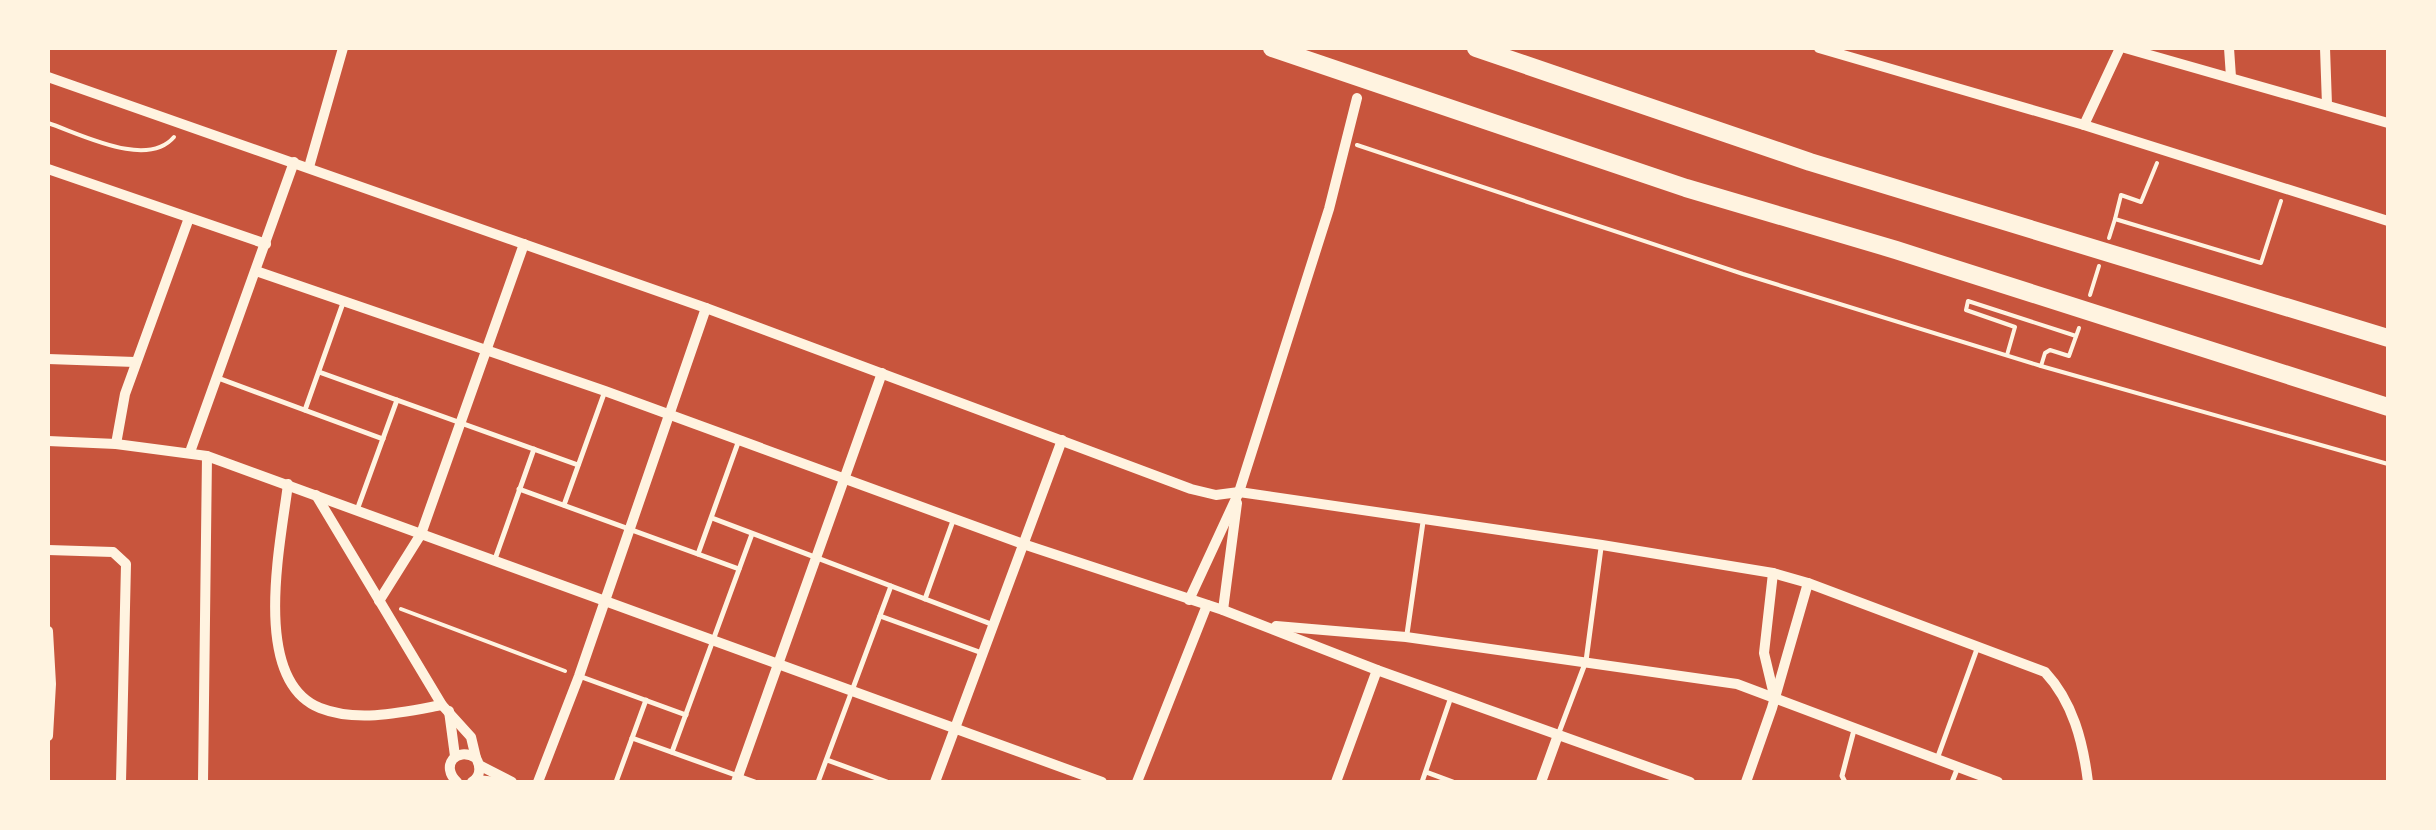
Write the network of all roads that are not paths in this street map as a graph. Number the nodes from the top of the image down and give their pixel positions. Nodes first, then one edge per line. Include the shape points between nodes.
1 (343, 48) edge
2 (1272, 48) edge
3 (1476, 48) edge
4 (1819, 48) edge
5 (2122, 48) edge
6 (2229, 48) edge
7 (2325, 48) edge
8 (2142, 50) edge
9 (48, 77) edge
10 (2231, 78) junction
11 (1357, 98) dead end
12 (2326, 105) junction
13 (2388, 123) edge
14 (2084, 125) junction
15 (294, 162) junction
16 (309, 167) junction
17 (48, 170) edge
18 (189, 218) junction
19 (2388, 221) edge
20 (266, 244) junction
21 (524, 244) junction
22 (256, 271) junction
23 (343, 303) junction
24 (706, 308) junction
25 (2388, 338) edge
26 (486, 350) junction
27 (48, 359) edge
28 (136, 362) junction
29 (319, 372) junction
30 (882, 372) junction
31 (218, 378) junction
32 (606, 392) junction
33 (397, 400) junction
34 (2388, 407) edge
35 (305, 410) junction
36 (668, 414) junction
37 (460, 423) junction
38 (383, 439) junction
39 (48, 440) edge
40 (738, 440) junction
41 (1062, 440) junction
42 (116, 444) junction
43 (534, 449) junction
44 (190, 452) junction
45 (207, 456) junction
46 (578, 465) junction
47 (843, 477) junction
48 (288, 484) junction
49 (520, 489) junction
50 (1238, 492) junction
51 (316, 494) junction
52 (564, 505) junction
53 (357, 510) junction
54 (712, 518) junction
55 (954, 518) junction
56 (1424, 520) junction
57 (629, 529) junction
58 (421, 534) junction
59 (752, 534) junction
60 (1023, 544) junction
61 (1602, 545) junction
62 (48, 550) edge
63 (698, 554) junction
64 (815, 558) junction
65 (494, 561) junction
66 (739, 569) junction
67 (1773, 573) junction
68 (1808, 583) junction
69 (891, 586) junction
70 (925, 599) junction
71 (1188, 600) junction
72 (380, 601) junction
73 (604, 602) junction
74 (1207, 606) junction
75 (1223, 610) junction
76 (880, 616) junction
77 (993, 624) junction
78 (1264, 625) junction
79 (48, 631) edge
80 (1406, 638) junction
81 (713, 643) junction
82 (1977, 648) junction
83 (982, 653) junction
84 (1586, 661) junction
85 (778, 666) junction
86 (1377, 670) junction
87 (579, 676) junction
88 (851, 693) junction
89 (1774, 696) junction
90 (1451, 697) junction
91 (646, 700) junction
92 (445, 708) junction
93 (48, 712) edge
94 (686, 715) junction
95 (1855, 727) junction
96 (954, 729) junction
97 (48, 736) edge
98 (1558, 736) junction
99 (632, 738) junction
100 (672, 752) junction
101 (455, 756) junction
102 (1938, 759) junction
103 (826, 760) junction
104 (478, 761) junction
105 (1958, 767) junction
106 (1426, 772) junction
107 (864, 774) junction
108 (1076, 778) edge
109 (737, 779) edge
110 (1671, 779) edge
111 (451, 781) edge
112 (474, 781) edge
113 (121, 782) edge
114 (203, 782) edge
115 (498, 782) edge
116 (512, 782) edge
117 (538, 782) edge
118 (616, 782) edge
119 (755, 782) edge
120 (818, 782) edge
121 (861, 782) edge
122 (888, 782) edge
123 (935, 782) edge
124 (1102, 782) edge
125 (1137, 782) edge
126 (1337, 782) edge
127 (1422, 782) edge
128 (1453, 782) edge
129 (1541, 782) edge
130 (1690, 782) edge
131 (1746, 782) edge
132 (1845, 782) edge
133 (1952, 782) edge
134 (1998, 782) edge
135 (2088, 782) edge

1 - 16 street
2 - 34 highway via 1686,188
3 - 25 highway via 1810,162
4 - 14 street
5 - 8 street
5 - 14 street
6 - 10 street
7 - 12 street
8 - 10 street
9 - 15 street
10 - 12 street
11 - 50 street
12 - 13 street
14 - 19 street
15 - 16 street
15 - 20 street
16 - 21 street
17 - 18 street
18 - 20 street
18 - 28 street
20 - 22 street
21 - 24 street
21 - 26 street
22 - 23 street
22 - 31 street
23 - 26 street
23 - 29 lane
24 - 30 street
24 - 36 street
26 - 32 street
26 - 37 street
27 - 28 street
28 - 42 street
29 - 33 lane
29 - 35 lane
30 - 41 street
30 - 47 street
31 - 35 lane
31 - 44 street
32 - 36 street
32 - 46 lane
33 - 37 lane
33 - 38 lane
35 - 38 lane
36 - 40 street
36 - 57 street
37 - 43 lane
37 - 58 street
38 - 53 lane
39 - 42 street
40 - 47 street
40 - 54 lane
41 - 50 street via 1191,489
41 - 60 street
42 - 44 street
43 - 46 lane
43 - 49 lane
44 - 45 street
45 - 48 street
45 - 114 street
46 - 52 lane
47 - 55 street
47 - 64 street
48 - 51 street
48 - 92 street via 276,626 290,684 309,702 336,712
49 - 52 lane
49 - 65 lane
50 - 56 street
50 - 71 street
50 - 75 street
51 - 53 street
51 - 72 street
52 - 57 lane
53 - 58 street
54 - 59 lane
54 - 63 lane
55 - 60 street
55 - 70 lane
56 - 61 street
56 - 80 lane
57 - 63 lane
57 - 73 street
58 - 65 street
58 - 72 street
59 - 64 lane
59 - 66 lane
60 - 71 street
60 - 77 street
61 - 67 street
61 - 84 lane
62 - 113 street via 113,552 126,564
63 - 66 lane
64 - 69 lane
64 - 85 street
65 - 73 street
66 - 81 lane
67 - 68 street
67 - 89 street via 1764,653
68 - 82 street
68 - 89 street
69 - 70 lane
69 - 76 lane
70 - 77 lane
71 - 74 street
72 - 92 street
73 - 81 street
73 - 87 street
74 - 75 street
74 - 125 street
75 - 78 street
76 - 83 lane
76 - 88 lane
77 - 83 street
78 - 80 street
78 - 86 street
79 - 93 street
80 - 84 street
81 - 85 street
81 - 94 lane
82 - 102 lane
82 - 135 street via 2045,672 2059,688
83 - 96 street
84 - 89 street via 1737,684
84 - 98 lane
85 - 88 street
85 - 109 street
86 - 90 street
86 - 126 street
87 - 91 lane
87 - 117 street
88 - 96 street
88 - 103 lane
89 - 95 street
89 - 131 street
90 - 98 street
90 - 106 lane
91 - 94 lane
91 - 99 lane
92 - 101 street
92 - 104 street via 471,737
93 - 97 street
94 - 100 lane
95 - 102 street
95 - 132 lane
96 - 108 street
96 - 123 street
98 - 110 street
98 - 129 street
99 - 100 lane
99 - 118 lane
100 - 109 lane
101 - 104 street
101 - 111 street
102 - 105 street
103 - 107 lane
103 - 120 lane
104 - 112 street
104 - 116 street
105 - 133 lane
105 - 134 street
106 - 127 lane
106 - 128 lane
107 - 121 lane
107 - 122 lane
108 - 124 street
109 - 119 lane
110 - 130 street
112 - 115 street

